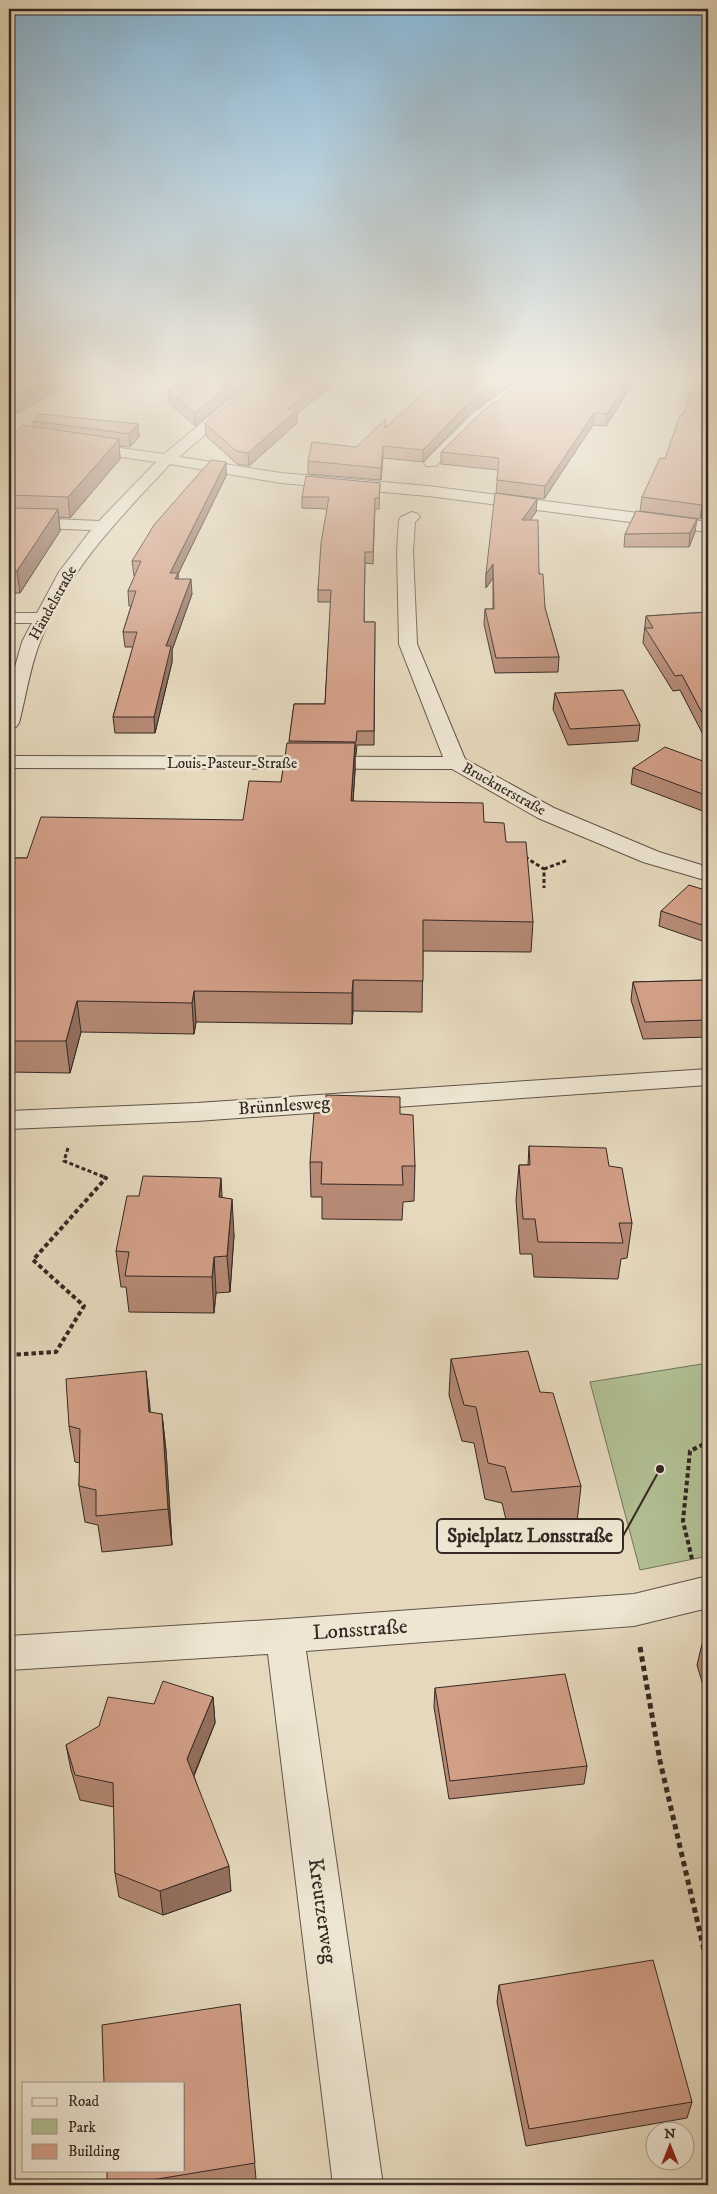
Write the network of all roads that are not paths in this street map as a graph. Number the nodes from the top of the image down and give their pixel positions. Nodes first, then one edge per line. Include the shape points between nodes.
1 (145, 482) edge
2 (331, 482) edge
3 (412, 517) dead end
4 (9, 522) edge
5 (104, 526) junction
6 (708, 527) edge
7 (9, 618) edge
8 (42, 618) junction
9 (9, 723) edge
10 (9, 762) edge
11 (456, 763) junction
12 (708, 874) edge
13 (708, 1078) edge
14 (9, 1120) edge
15 (706, 1592) edge
16 (285, 1636) junction
17 (9, 1653) edge
18 (358, 2185) edge

1 - 5 street, Händelstraße
2 - 6 street via 428,491
3 - 11 street, Brucknerstraße via 407,520 405,552 408,644
4 - 5 street
5 - 8 street, Händelstraße via 68,572
7 - 8 street
8 - 9 street, Händelstraße via 31,642
10 - 11 street, Louis-Pasteur-Straße
11 - 12 street, Brucknerstraße via 546,813 651,857
13 - 14 street, Brünnlesweg via 197,1112
15 - 16 street, Lonsstraße via 634,1610
16 - 17 street, Lonsstraße
16 - 18 street, Kreutzerweg

